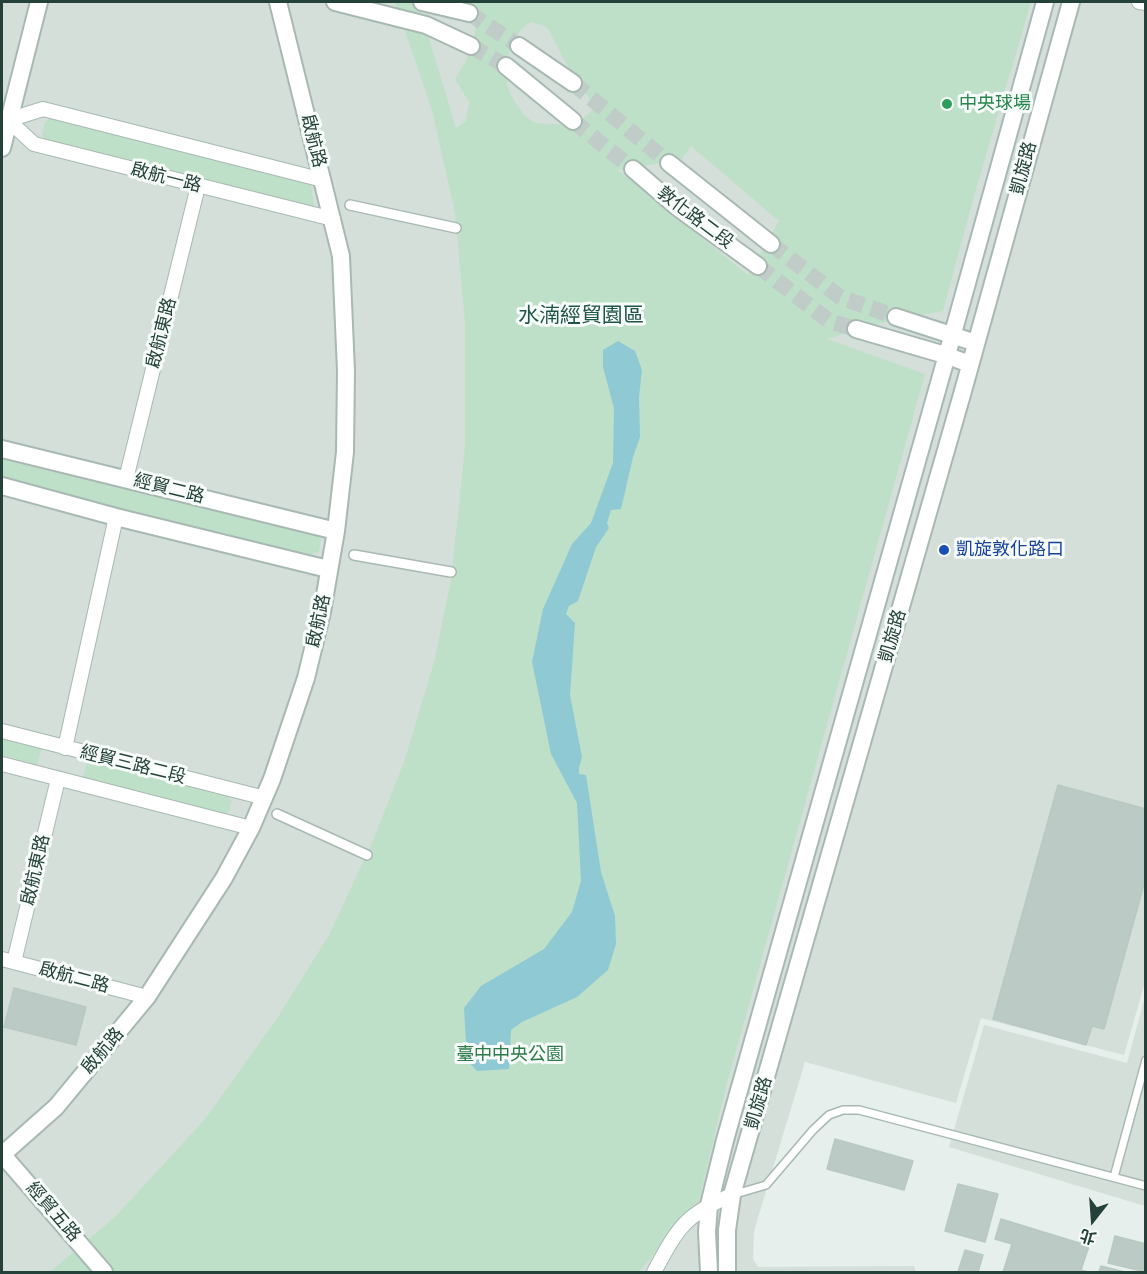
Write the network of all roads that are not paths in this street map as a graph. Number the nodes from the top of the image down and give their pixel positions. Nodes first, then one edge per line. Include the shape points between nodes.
1 (39, 2) edge
2 (278, 2) edge
3 (335, 2) edge
4 (422, 2) edge
5 (1045, 2) edge
6 (1071, 2) edge
7 (1139, 2) edge
8 (1146, 3) edge
9 (469, 13) tunnel mouth
10 (471, 46) tunnel mouth
11 (519, 46) tunnel mouth
12 (506, 66) tunnel mouth
13 (573, 83) tunnel mouth
14 (5, 119) edge
15 (573, 121) tunnel mouth
16 (2, 148) edge
17 (669, 163) tunnel mouth
18 (633, 169) tunnel mouth
19 (323, 180) junction
20 (198, 186) junction
21 (350, 205) dead end
22 (333, 219) junction
23 (456, 228) dead end
24 (771, 244) tunnel mouth
25 (758, 266) tunnel mouth
26 (896, 316) tunnel mouth
27 (856, 329) tunnel mouth
28 (953, 334) junction
29 (976, 343) junction
30 (947, 355) junction
31 (970, 364) junction
32 (2, 449) edge
33 (126, 479) junction
34 (2, 486) edge
35 (116, 517) junction
36 (336, 531) junction
37 (354, 555) dead end
38 (328, 569) junction
39 (452, 572) dead end
40 (2, 731) edge
41 (65, 748) junction
42 (2, 764) edge
43 (58, 779) junction
44 (265, 798) junction
45 (277, 814) dead end
46 (251, 828) junction
47 (367, 855) dead end
48 (8, 961) edge
49 (147, 997) junction
50 (1146, 1060) edge
51 (2, 1154) edge
52 (1114, 1177) junction
53 (1146, 1186) edge
54 (732, 1195) junction
55 (709, 1205) junction
56 (104, 1272) edge
57 (654, 1272) edge
58 (709, 1272) edge
59 (727, 1272) edge

1 - 14 street
2 - 19 street, 啟航路
3 - 10 street via 426,25
4 - 9 street
5 - 28 street, 凱旋路
6 - 29 street, 凱旋路
7 - 8 street
11 - 13 street
12 - 15 street
14 - 16 street
14 - 19 street, 啟航一路 via 43,109
14 - 20 street, 啟航一路 via 34,144
17 - 24 street, 敦化路二段
18 - 25 street, 敦化路二段 via 677,207
19 - 22 street, 啟航路
20 - 22 street, 啟航一路
20 - 33 street, 啟航東路
21 - 23 street
22 - 36 street, 啟航路 via 341,256 346,371 345,452
26 - 28 street
27 - 30 street
28 - 29 street
28 - 30 street, 凱旋路
29 - 31 street, 凱旋路
30 - 31 street
30 - 55 street, 凱旋路
31 - 54 street, 凱旋路
32 - 33 street, 經貿二路
33 - 36 street, 經貿二路
34 - 35 street
35 - 38 street
35 - 41 street
36 - 38 street, 啟航路
37 - 39 street
38 - 44 street, 啟航路 via 306,678
40 - 41 street, 經貿三路二段
41 - 44 street, 經貿三路二段
42 - 43 street, 經貿三路二段
43 - 46 street, 經貿三路二段
43 - 48 street, 啟航東路
44 - 46 street, 啟航路
45 - 47 street
46 - 49 street, 啟航路 via 224,878
48 - 49 street, 啟航二路
49 - 51 street, 啟航路 via 56,1107
50 - 52 lane
51 - 56 street, 經貿五路
52 - 53 lane
52 - 54 lane via 859,1110 843,1110 829,1115 766,1185
54 - 55 street
54 - 59 street, 凱旋路
55 - 57 street via 688,1218
55 - 58 street, 凱旋路

